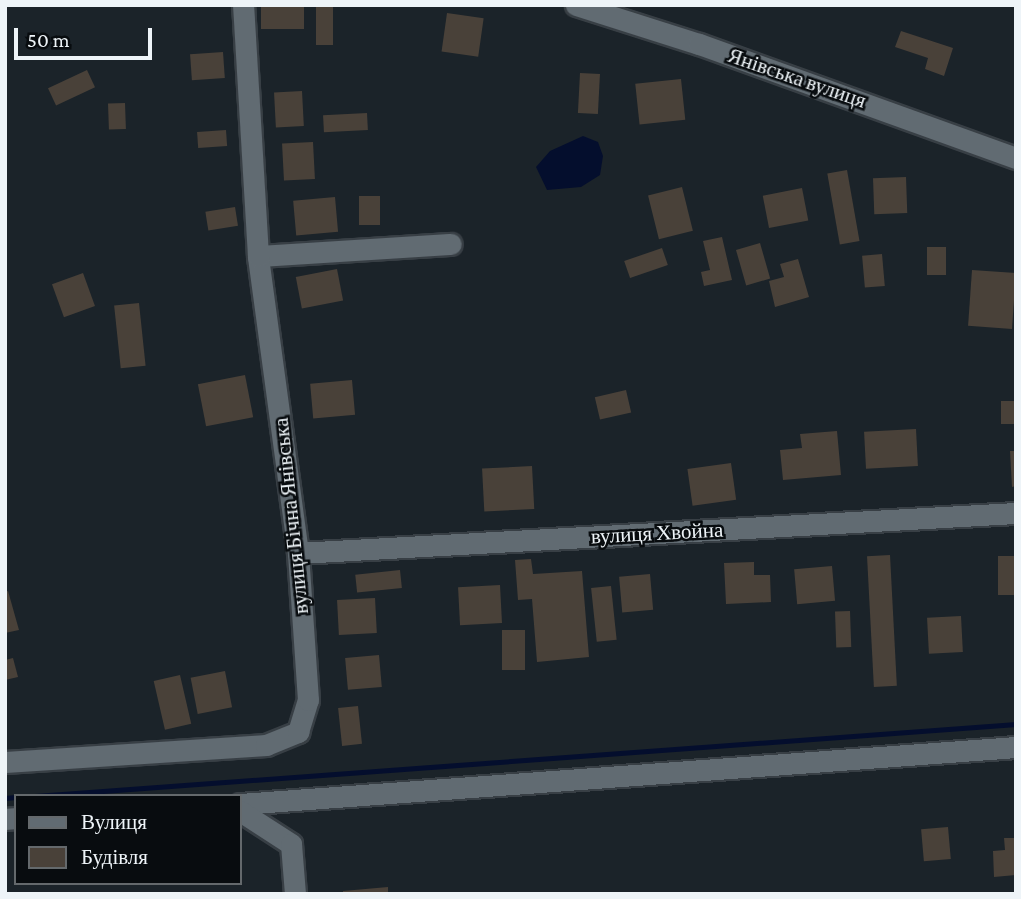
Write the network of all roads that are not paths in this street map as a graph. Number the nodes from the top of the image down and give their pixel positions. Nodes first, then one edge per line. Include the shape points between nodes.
1 (243, 5) edge
2 (576, 5) edge
3 (1016, 158) edge
4 (451, 244) dead end
5 (258, 256) junction
6 (1016, 513) edge
7 (299, 553) junction
8 (1016, 747) edge
9 (5, 762) edge
10 (242, 804) edge
11 (242, 812) edge
12 (295, 894) edge

1 - 5 street, вулиця Бічна Янівська
2 - 3 street, Янівська вулиця via 699,44
4 - 5 street
5 - 7 street, вулиця Бічна Янівська
6 - 7 street, вулиця Хвойна
7 - 9 street, вулиця Бічна Янівська via 308,700 298,732 267,745
8 - 10 street
11 - 12 street via 291,844

